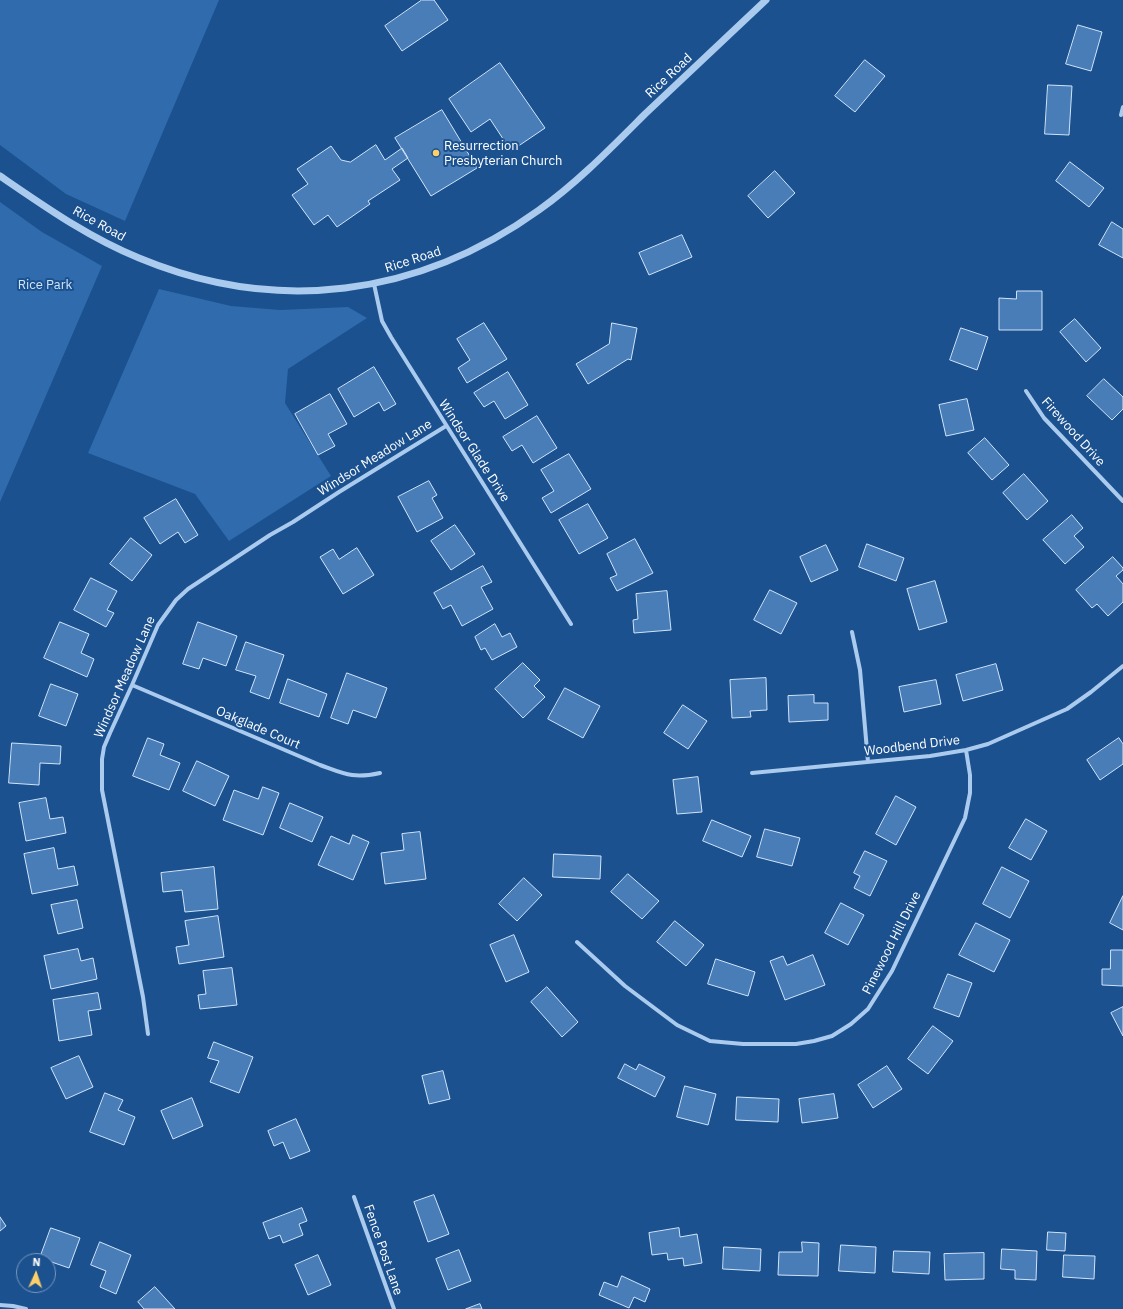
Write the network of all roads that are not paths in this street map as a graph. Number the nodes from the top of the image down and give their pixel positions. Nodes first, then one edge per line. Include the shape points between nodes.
1 (766, 0) edge
2 (1123, 107) edge
3 (1121, 115) dead end
4 (0, 176) edge
5 (374, 284) junction
6 (1026, 391) dead end
7 (446, 426) junction
8 (1123, 501) edge
9 (571, 624) dead end
10 (852, 632) dead end
11 (1123, 666) edge
12 (132, 685) junction
13 (966, 750) junction
14 (868, 762) junction
15 (380, 773) dead end
16 (752, 773) dead end
17 (577, 942) dead end
18 (148, 1034) dead end
19 (354, 1197) dead end
20 (0, 1304) edge
21 (26, 1309) edge
22 (394, 1309) edge

1 - 5 street, Rice Road via 600,159 539,210 500,236 448,262
2 - 3 street
4 - 5 street, Rice Road via 106,243 137,258 185,274 234,286 286,291 332,290
5 - 7 street, Windsor Glade Drive via 382,321
6 - 8 street, Firewood Drive via 1044,418
7 - 9 street, Windsor Glade Drive
7 - 12 street, Windsor Meadow Lane via 188,589 176,600 158,625
10 - 14 street via 860,670
11 - 13 street, Woodbend Drive via 1067,709 988,744
12 - 15 street, Oakglade Court via 349,776
12 - 18 street, Windsor Meadow Lane via 104,747 102,790 143,996
13 - 14 street, Woodbend Drive
13 - 17 street, Pinewood Hill Drive via 970,793 965,818 892,970 868,1009 832,1036 796,1044 710,1041 677,1025 625,986
14 - 16 street, Woodbend Drive
19 - 22 street, Fence Post Lane
20 - 21 street

